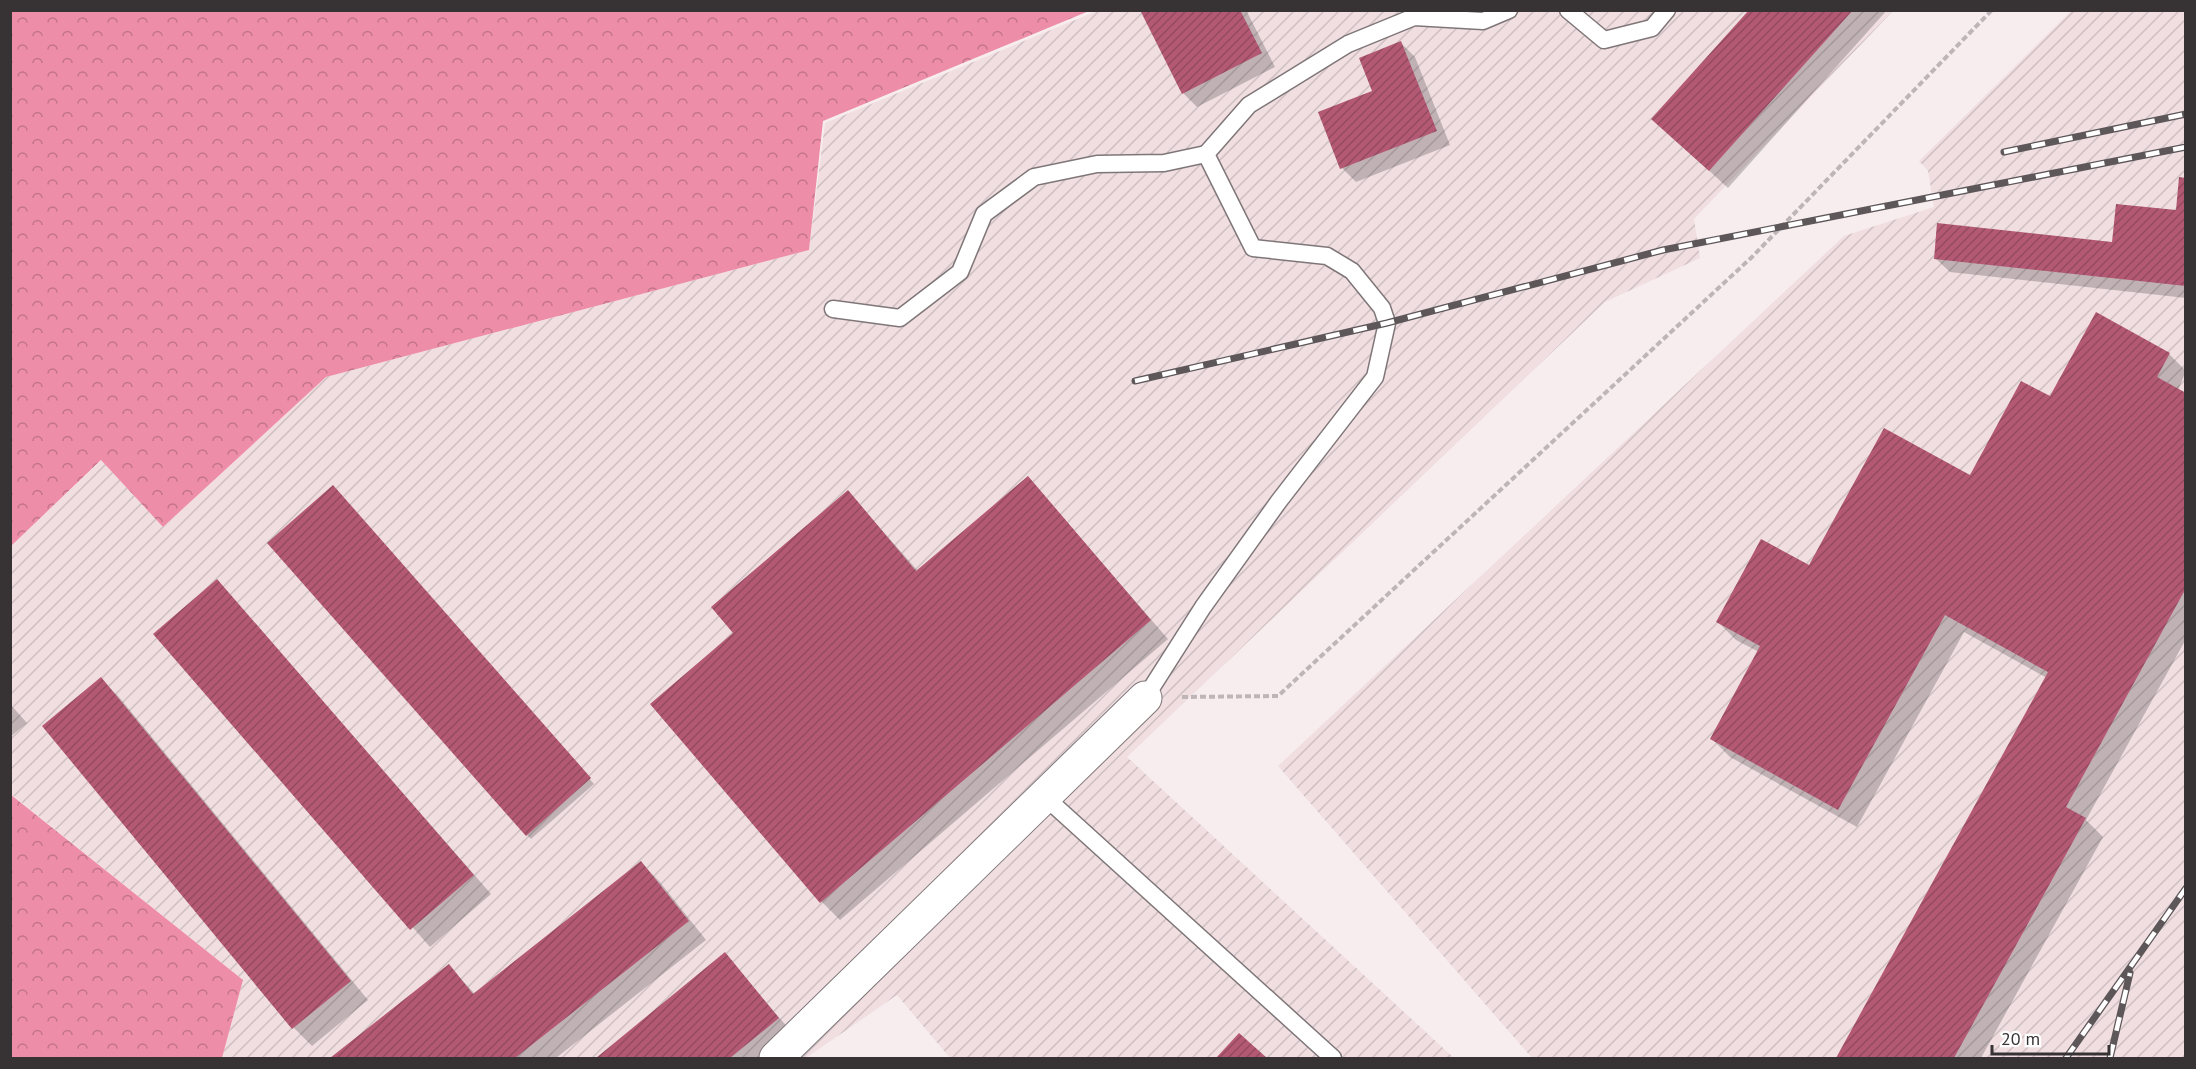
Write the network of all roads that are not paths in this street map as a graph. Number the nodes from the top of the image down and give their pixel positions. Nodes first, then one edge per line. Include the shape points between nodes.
1 (1509, 10) edge
2 (1568, 10) edge
3 (1667, 10) edge
4 (1206, 154) junction
5 (833, 309) dead end
6 (1145, 698) joint
7 (1044, 796) junction
8 (776, 1059) edge
9 (1333, 1059) edge

1 - 4 lane via 1483,21 1414,17 1348,44 1249,105
2 - 3 lane via 1604,40 1652,28
4 - 5 lane via 1164,163 1097,164 1034,177 984,214 960,272 900,318
4 - 6 lane via 1253,248 1327,256 1352,271 1382,308 1387,323 1375,377 1258,530
6 - 7 street
7 - 8 street
7 - 9 lane

